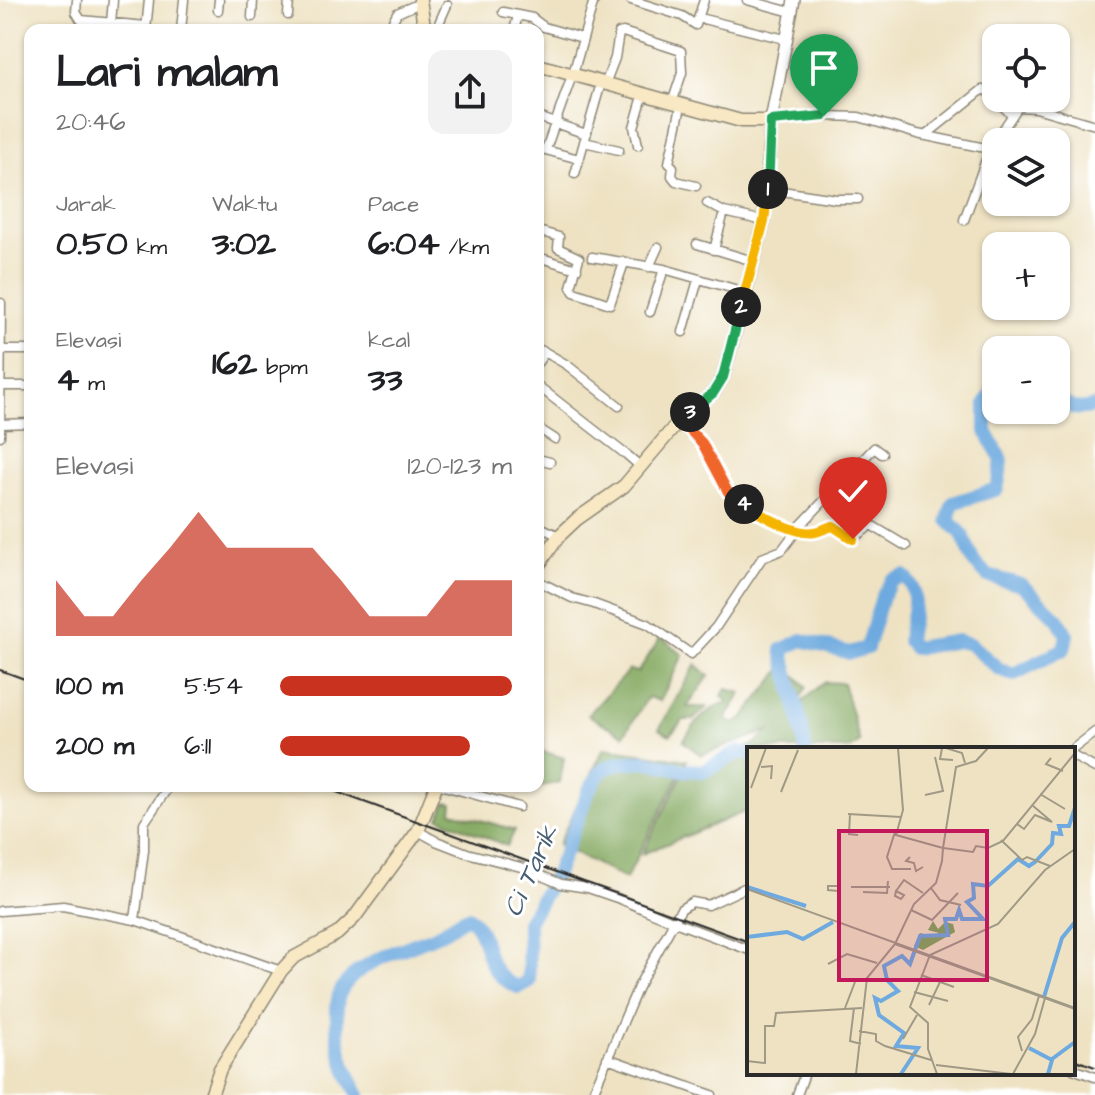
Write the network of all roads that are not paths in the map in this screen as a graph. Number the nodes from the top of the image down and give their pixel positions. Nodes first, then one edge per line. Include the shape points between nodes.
1 (77, 0) edge
2 (113, 0) edge
3 (149, 0) edge
4 (184, 0) edge
5 (219, 0) edge
6 (253, 0) edge
7 (289, 0) edge
8 (594, 0) edge
9 (631, 0) edge
10 (704, 0) edge
11 (747, 0) edge
12 (420, 2) edge
13 (447, 5) dead end
14 (793, 6) edge
15 (218, 10) dead end
16 (503, 12) dead end
17 (288, 15) dead end
18 (518, 16) junction
19 (252, 17) dead end
20 (699, 18) junction
21 (111, 23) junction
22 (118, 24) edge
23 (146, 24) edge
24 (182, 24) edge
25 (391, 24) edge
26 (427, 24) edge
27 (433, 24) edge
28 (516, 24) edge
29 (541, 24) edge
30 (544, 27) edge
31 (582, 38) junction
32 (785, 39) junction
33 (544, 67) edge
34 (572, 75) junction
35 (603, 84) junction
36 (643, 96) junction
37 (676, 104) junction
38 (1094, 113) edge
39 (1012, 115) junction
40 (544, 119) edge
41 (774, 121) junction
42 (556, 124) junction
43 (1091, 125) edge
44 (1006, 128) edge
45 (926, 135) junction
46 (585, 138) junction
47 (544, 145) edge
48 (638, 145) dead end
49 (982, 147) edge
50 (544, 149) edge
51 (619, 150) dead end
52 (579, 159) junction
53 (982, 171) edge
54 (575, 174) dead end
55 (696, 186) dead end
56 (768, 189) junction
57 (858, 199) dead end
58 (707, 203) dead end
59 (724, 212) junction
60 (964, 220) dead end
61 (764, 221) junction
62 (544, 233) edge
63 (697, 244) dead end
64 (658, 247) dead end
65 (714, 250) junction
66 (569, 253) junction
67 (592, 257) dead end
68 (544, 259) edge
69 (753, 261) junction
70 (624, 263) junction
71 (564, 266) junction
72 (649, 267) junction
73 (577, 269) junction
74 (664, 269) junction
75 (698, 280) junction
76 (745, 292) junction
77 (1, 303) edge
78 (650, 312) dead end
79 (1, 329) edge
80 (683, 332) dead end
81 (2, 350) edge
82 (24, 350) edge
83 (544, 351) edge
84 (1, 364) edge
85 (1, 386) edge
86 (24, 386) edge
87 (544, 391) edge
88 (0, 401) edge
89 (619, 406) dead end
90 (680, 420) junction
91 (24, 423) edge
92 (1, 424) edge
93 (544, 432) edge
94 (0, 436) edge
95 (555, 439) dead end
96 (882, 454) dead end
97 (544, 460) edge
98 (550, 462) dead end
99 (641, 467) junction
100 (544, 529) edge
101 (797, 529) junction
102 (559, 536) junction
103 (906, 546) dead end
104 (544, 557) edge
105 (544, 584) edge
106 (1095, 732) edge
107 (1075, 747) edge
108 (1075, 757) edge
109 (1095, 768) edge
110 (165, 792) edge
111 (434, 792) edge
112 (465, 792) edge
113 (519, 807) dead end
114 (418, 831) junction
115 (747, 887) edge
116 (0, 911) edge
117 (135, 920) junction
118 (672, 921) junction
119 (747, 949) edge
120 (281, 971) junction
121 (607, 1058) junction
122 (1075, 1070) edge
123 (804, 1075) edge
124 (1095, 1077) edge
125 (211, 1095) edge
126 (592, 1095) edge
127 (712, 1095) edge
128 (797, 1095) edge

1 - 21 street via 81,20
2 - 21 street
3 - 23 street
4 - 24 street
5 - 15 street
6 - 19 street
7 - 17 street
8 - 31 street
9 - 20 street via 696,25
10 - 20 street
11 - 14 street
12 - 25 street via 397,13
12 - 26 main road
13 - 27 street
14 - 32 street
16 - 18 street
18 - 28 street
18 - 29 street
20 - 32 street
21 - 22 street
30 - 31 street
31 - 34 street
32 - 41 street
33 - 34 main road
34 - 35 main road
34 - 42 street
35 - 36 main road
35 - 37 street via 623,32 681,51
35 - 46 street
36 - 37 main road
36 - 48 street via 634,127
37 - 41 main road via 741,121
37 - 55 street via 672,176
38 - 43 street
39 - 43 street via 1018,107 1036,108
39 - 44 street
39 - 45 street via 982,90
40 - 42 street
41 - 45 street via 845,116
41 - 56 main road
42 - 46 street
42 - 47 street
45 - 49 street
46 - 51 street
46 - 52 street
50 - 52 street
52 - 54 street
53 - 60 street
56 - 57 street
56 - 61 main road
58 - 59 street
59 - 61 street
59 - 65 street
61 - 69 main road
62 - 66 street via 559,237 558,248
63 - 65 street
64 - 72 street
65 - 69 street
66 - 71 street
66 - 73 street via 579,258
67 - 70 street
68 - 71 street
69 - 76 main road
70 - 72 street
70 - 73 street via 610,304 572,290
71 - 73 street
72 - 74 street
74 - 75 street
74 - 78 street
75 - 76 street
75 - 80 street
76 - 90 main road via 723,377 713,393
77 - 79 street
79 - 81 street
81 - 82 street
81 - 84 street
83 - 89 street
84 - 85 street
85 - 86 street
85 - 88 street
87 - 99 street
88 - 92 street
90 - 99 main road
90 - 101 street via 702,443 730,495
91 - 92 street
92 - 94 street
93 - 95 street
96 - 101 street via 874,448
97 - 98 street
99 - 102 main road
100 - 102 street
101 - 103 street via 811,533 833,526 853,539 871,525
101 - 105 street via 782,550 762,558 716,627 691,654 648,624
102 - 104 main road
106 - 107 street
108 - 109 street
110 - 117 street via 144,823
111 - 114 main road
112 - 113 street
114 - 118 street via 451,847 588,888
114 - 120 main road via 345,927
115 - 118 street via 708,905 688,903
116 - 117 street via 63,906
117 - 120 street
118 - 119 street
118 - 121 street
120 - 125 main road via 220,1069
121 - 126 street
121 - 127 street
122 - 124 street
123 - 128 street

